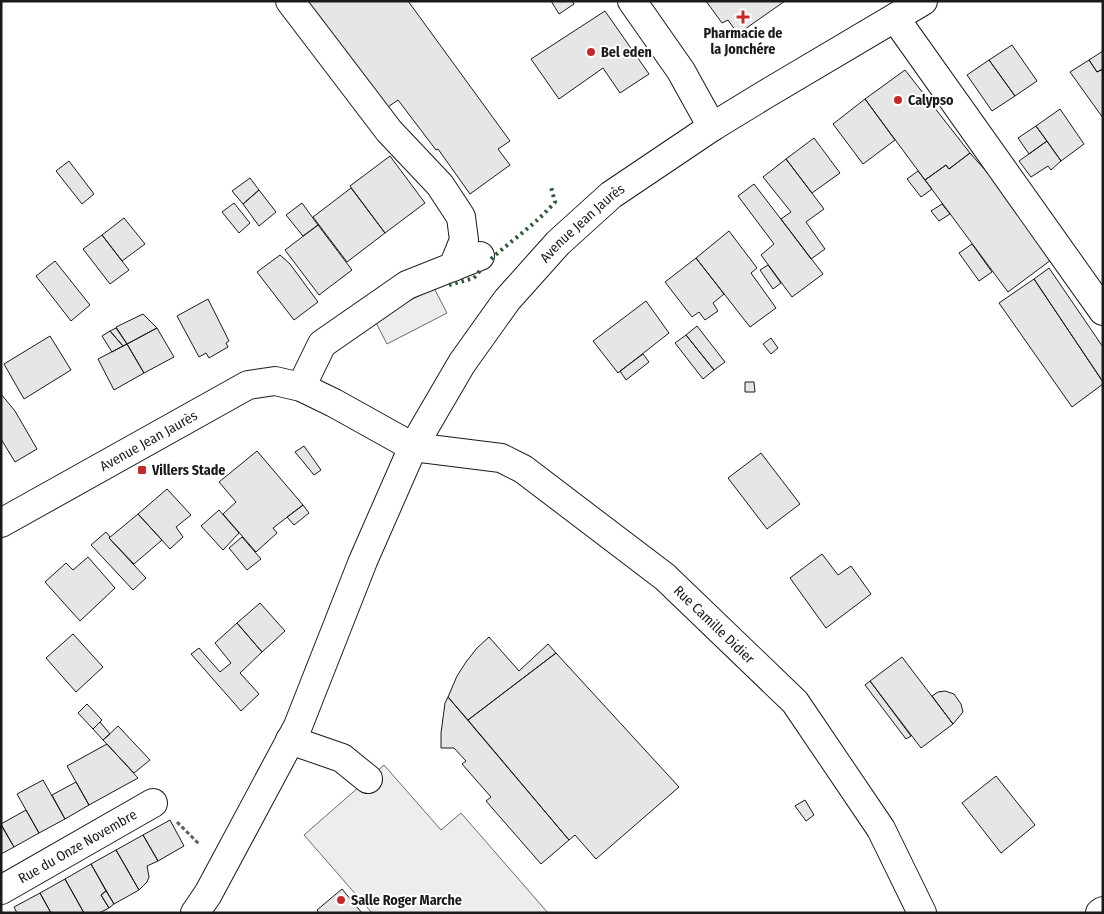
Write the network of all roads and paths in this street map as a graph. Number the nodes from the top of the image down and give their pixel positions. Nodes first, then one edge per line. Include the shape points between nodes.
1 (290, 1) edge
2 (632, 1) edge
3 (923, 1) edge
4 (894, 18) junction
5 (712, 128) junction
6 (480, 256) dead end
7 (453, 267) junction
8 (1103, 311) edge
9 (301, 387) junction
10 (413, 446) junction
11 (1, 523) edge
12 (290, 740) junction
13 (368, 779) dead end
14 (154, 803) joint
15 (222, 868) junction
16 (1, 890) edge
17 (195, 913) edge
18 (922, 913) edge

1 - 7 street via 390,131 440,184 461,217 464,240
2 - 5 street via 681,71
3 - 4 street, Avenue Jean Jaurès
4 - 5 street, Avenue Jean Jaurès
4 - 8 street
5 - 10 street, Avenue Jean Jaurès via 611,195 558,243 501,308 462,363
6 - 7 street
7 - 9 street via 407,285 322,344
9 - 10 street, Avenue Jean Jaurès
9 - 11 street, Avenue Jean Jaurès via 275,380 248,384
10 - 12 street
10 - 18 street, Rue Camille Didier via 501,458 523,469 665,578 795,702 881,829
12 - 13 street via 342,758
12 - 15 street
14 - 15 path
14 - 16 street, Rue du Onze Novembre
15 - 17 street

